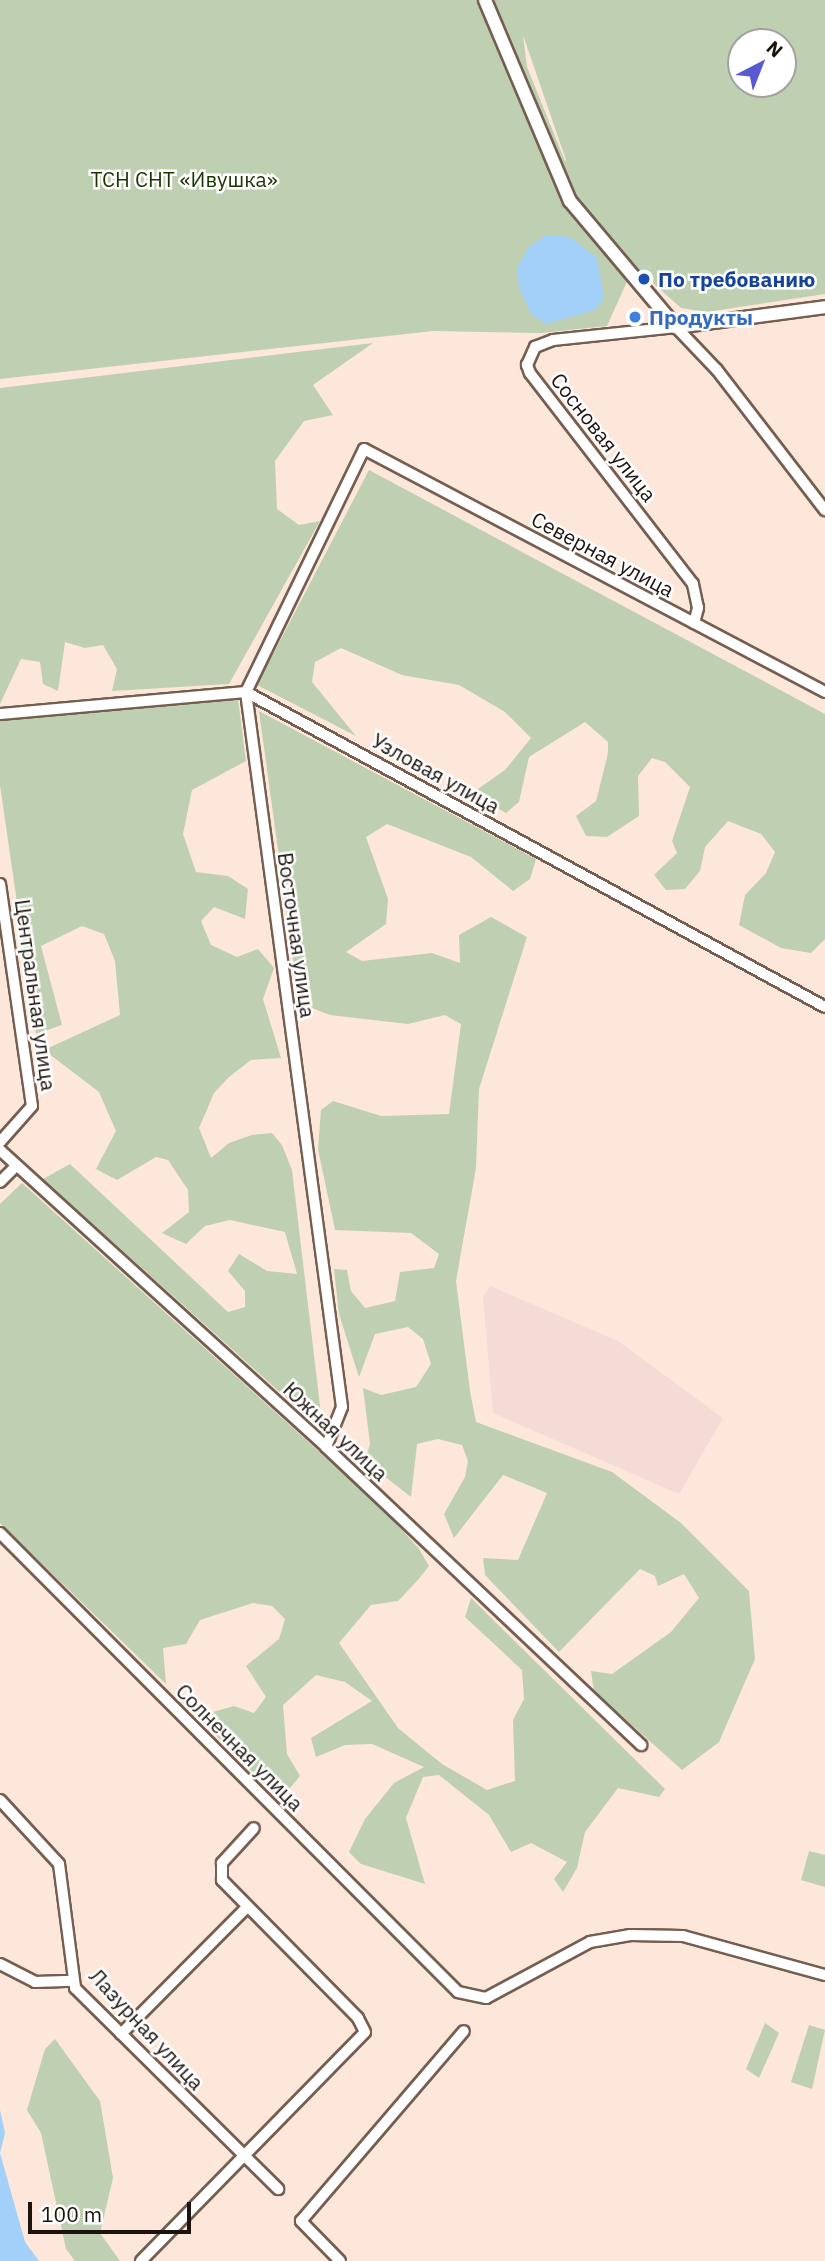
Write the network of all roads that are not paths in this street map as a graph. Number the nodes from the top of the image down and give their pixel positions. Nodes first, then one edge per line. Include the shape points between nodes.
1 (485, 0) edge
2 (825, 307) edge
3 (676, 327) junction
4 (825, 510) edge
5 (694, 623) junction
6 (246, 692) junction
7 (825, 692) edge
8 (0, 715) edge
9 (0, 884) edge
10 (825, 1007) edge
11 (0, 1142) edge
12 (0, 1150) edge
13 (16, 1166) junction
14 (0, 1182) edge
15 (326, 1447) junction
16 (0, 1532) edge
17 (641, 1745) dead end
18 (0, 1800) edge
19 (254, 1828) dead end
20 (247, 1907) junction
21 (0, 1965) edge
22 (825, 1975) edge
23 (72, 1981) junction
24 (464, 2031) dead end
25 (121, 2034) junction
26 (242, 2155) junction
27 (278, 2189) dead end
28 (141, 2261) edge
29 (340, 2261) edge

1 - 3 street via 570,201
2 - 3 street
3 - 4 street via 717,370
3 - 5 street, Сосновая улица via 553,340 535,347 527,365 693,583 698,608
5 - 6 street, Северная улица via 364,449
5 - 7 street, Северная улица
6 - 8 street
6 - 10 street, Узловая улица
6 - 15 street, Восточная улица via 342,1407
9 - 11 street, Центральная улица via 32,1105
12 - 13 street, Южная улица
13 - 14 street
13 - 15 street, Южная улица
15 - 17 street, Южная улица
16 - 22 street, Солнечная улица via 453,1988 486,1998 590,1942 629,1935 683,1936
18 - 23 street, Лазурная улица via 59,1864
19 - 20 street via 219,1868 222,1880
20 - 25 street
20 - 26 street via 358,2018 365,2032
21 - 23 street via 35,1982
23 - 25 street, Лазурная улица
24 - 29 street via 301,2221
25 - 26 street, Лазурная улица
26 - 27 street, Лазурная улица
26 - 28 street

